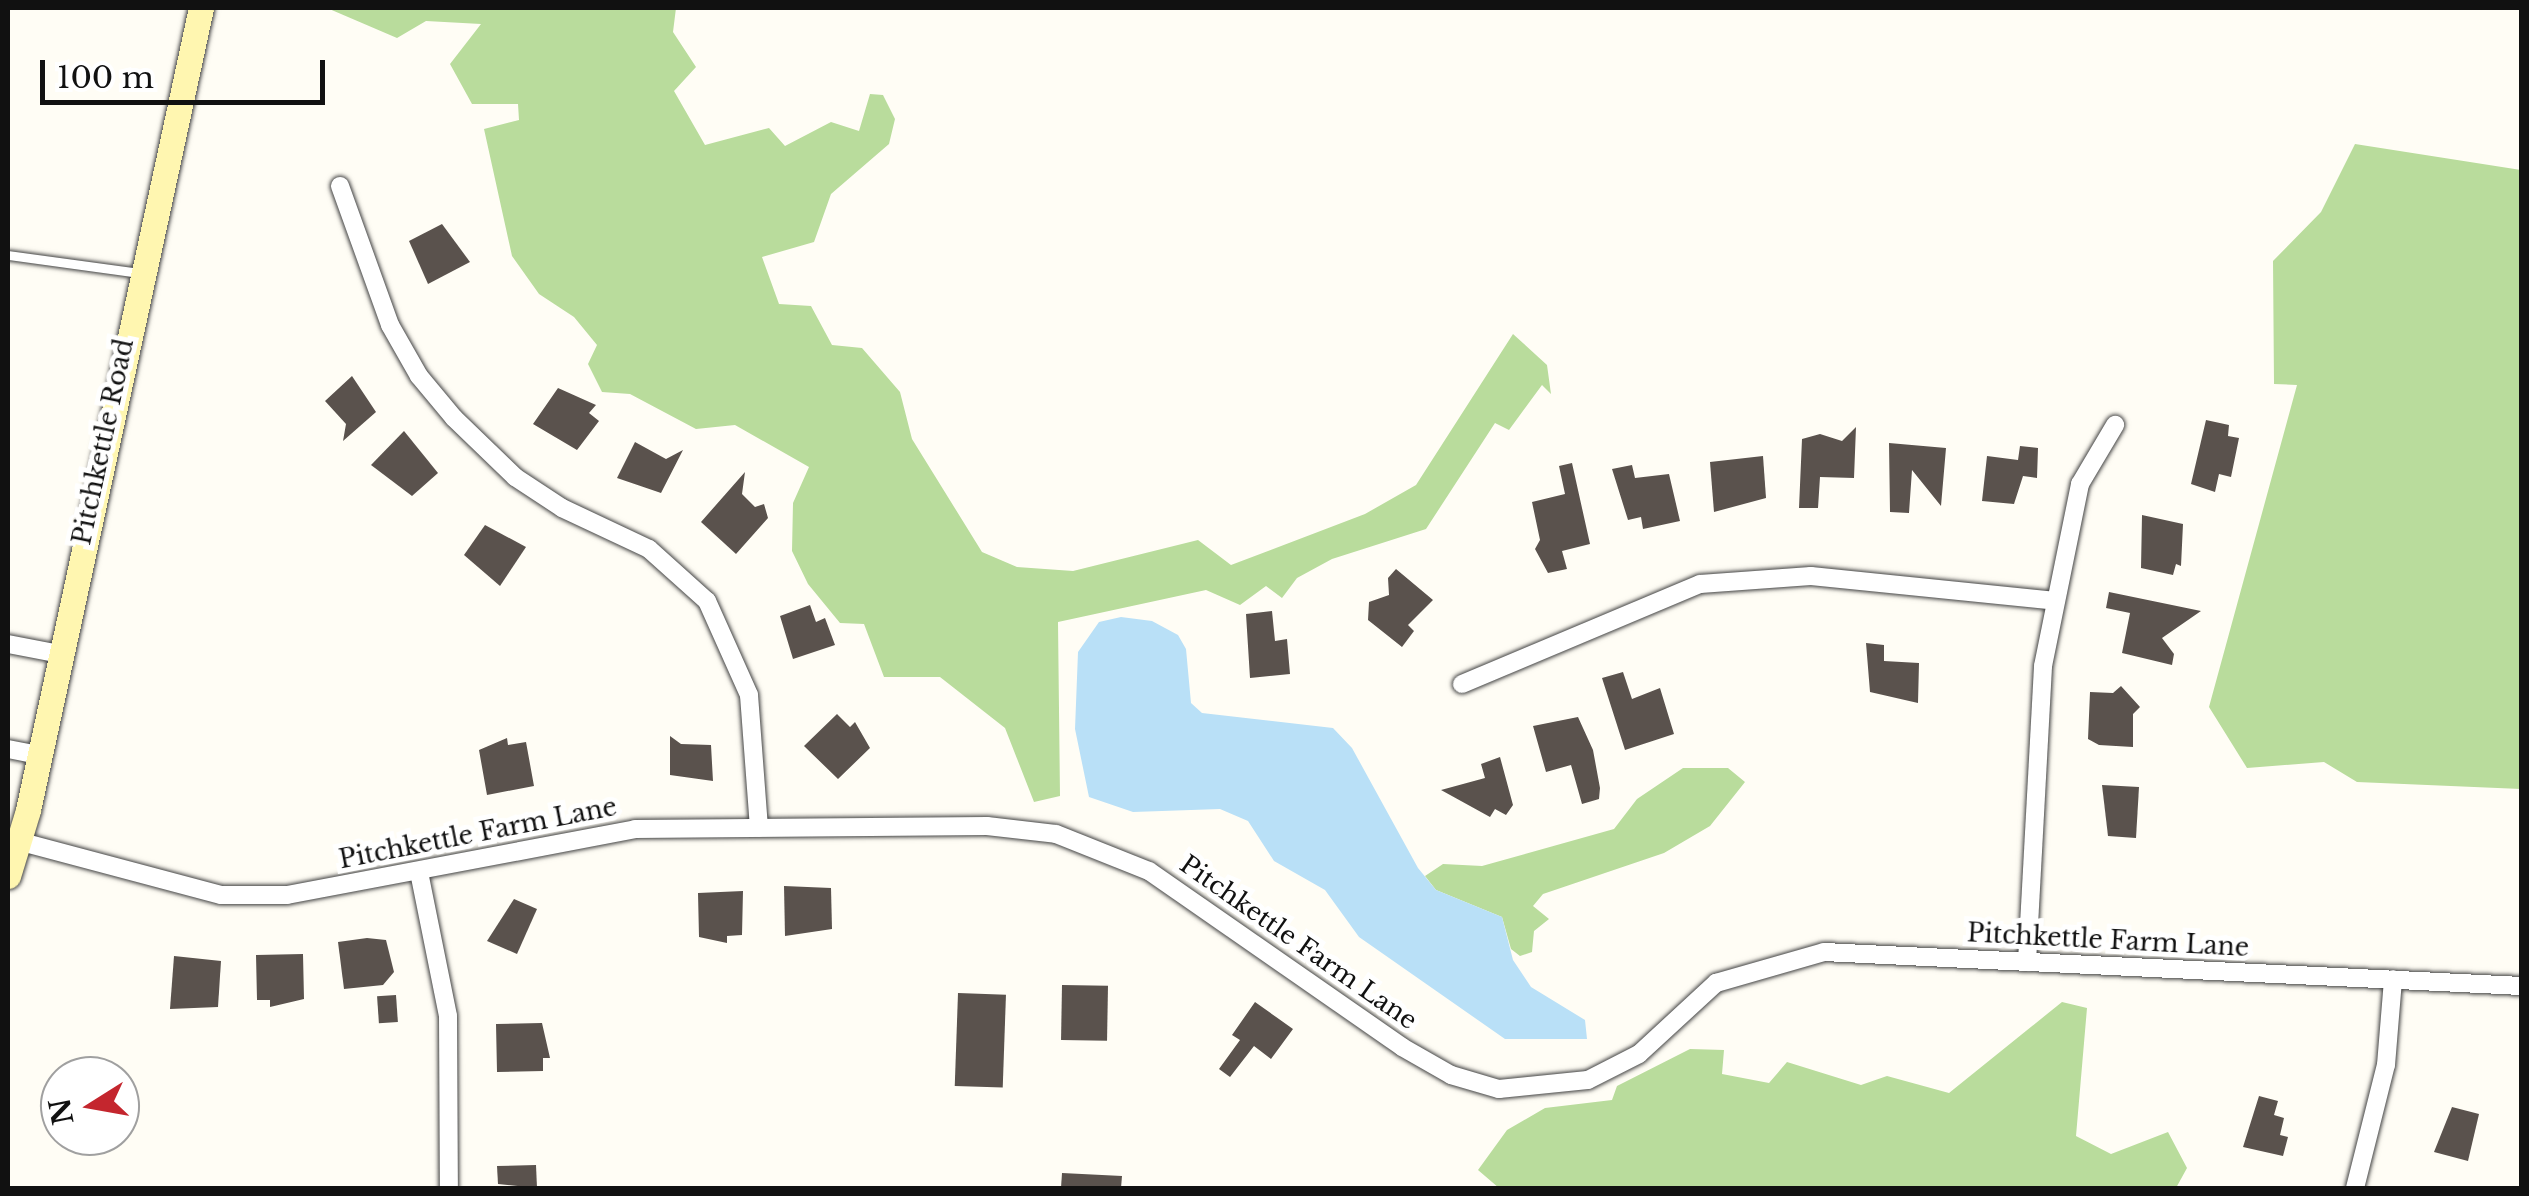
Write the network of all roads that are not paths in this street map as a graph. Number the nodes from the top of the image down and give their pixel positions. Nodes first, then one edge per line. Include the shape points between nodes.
1 (201, 8) edge
2 (340, 186) dead end
3 (8, 255) edge
4 (139, 273) junction
5 (2115, 425) dead end
6 (2056, 601) junction
7 (8, 644) edge
8 (60, 654) junction
9 (1462, 684) dead end
10 (8, 749) edge
11 (40, 755) junction
12 (759, 828) junction
13 (18, 842) junction
14 (420, 872) junction
15 (8, 876) edge
16 (2027, 962) junction
17 (2392, 980) junction
18 (2522, 986) edge
19 (449, 1188) edge
20 (2355, 1188) edge

1 - 4 main road, Pitchkettle Road
2 - 12 street via 390,325 418,376 454,418 515,477 649,549 707,601 750,695
3 - 4 lane
4 - 8 main road, Pitchkettle Road
5 - 6 street via 2080,484
6 - 9 street via 1811,576 1700,584
6 - 16 street via 2043,666
7 - 8 street
8 - 11 main road, Pitchkettle Road
10 - 11 street
11 - 13 main road, Pitchkettle Road
12 - 14 street, Pitchkettle Farm Lane via 634,830
12 - 16 street, Pitchkettle Farm Lane via 987,826 1056,834 1149,870 1402,1047 1451,1075 1499,1089 1588,1080 1639,1054 1716,983 1788,958 1824,952
13 - 14 street, Pitchkettle Farm Lane via 221,895 288,895
13 - 15 main road, Pitchkettle Road
14 - 19 street via 448,1016
16 - 17 street, Pitchkettle Farm Lane
17 - 18 street, Pitchkettle Farm Lane
17 - 20 street via 2386,1065

